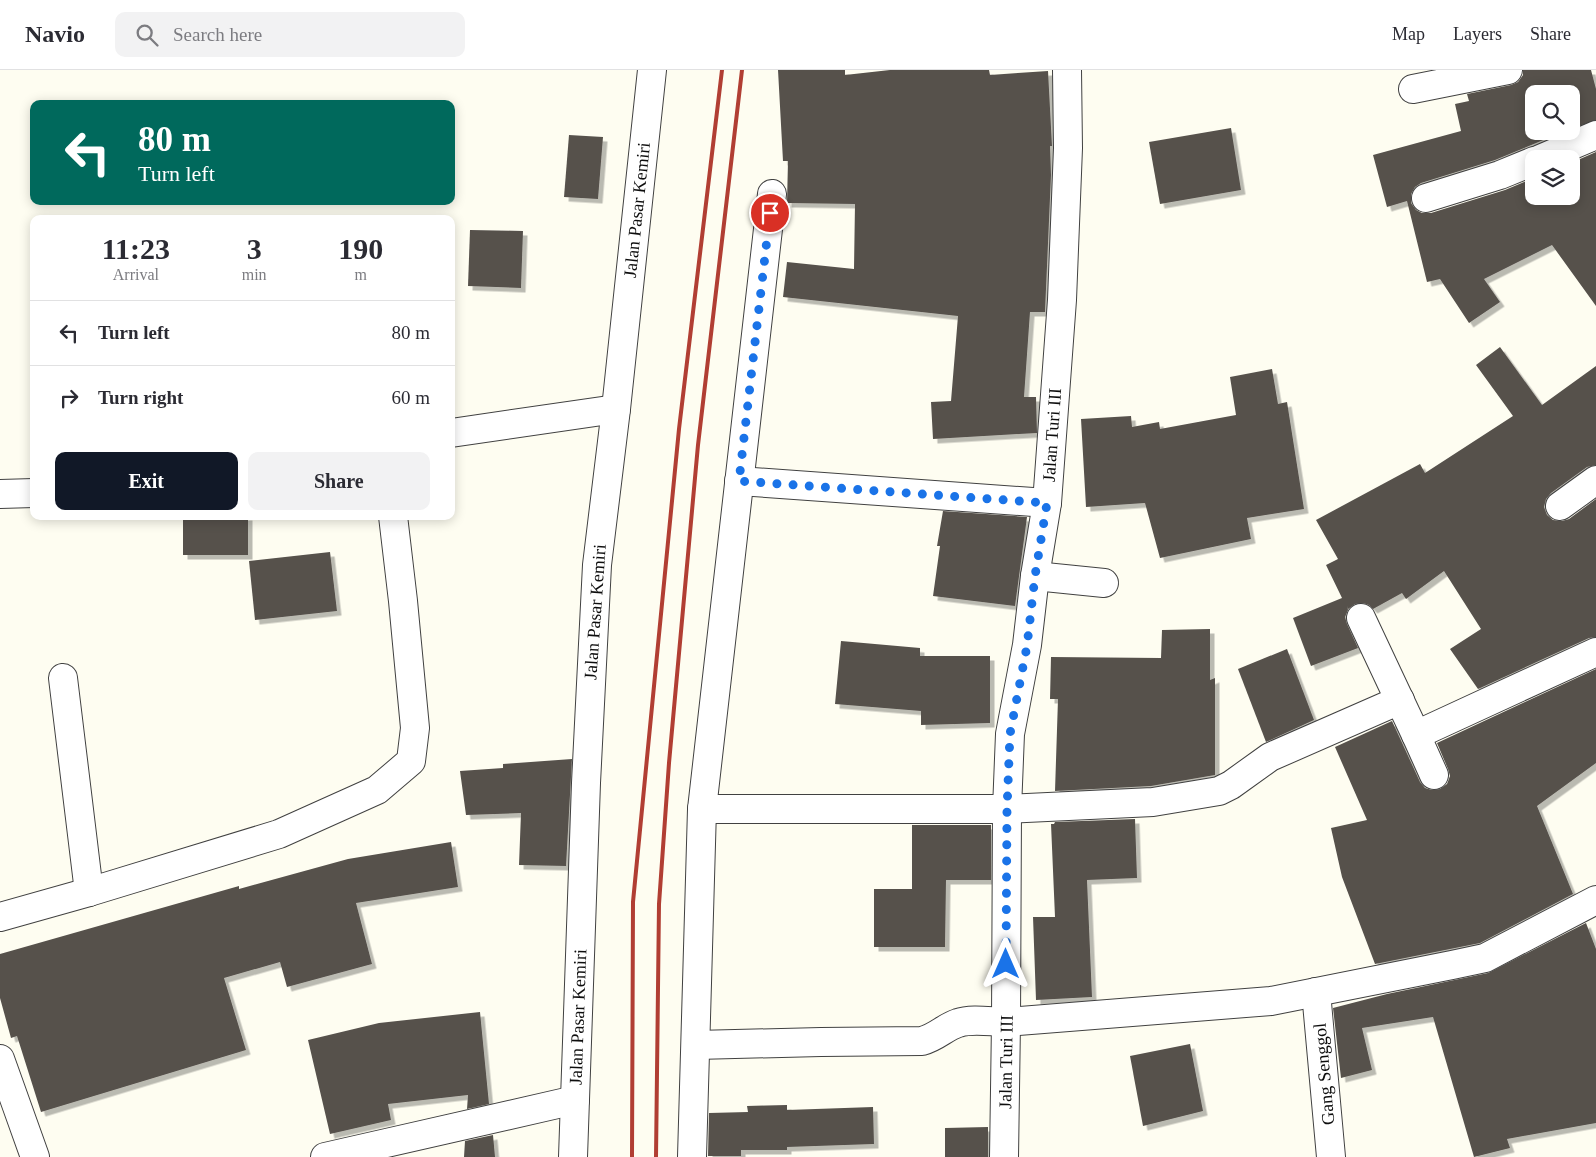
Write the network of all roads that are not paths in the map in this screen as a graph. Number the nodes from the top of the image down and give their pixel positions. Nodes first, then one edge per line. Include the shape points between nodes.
1 (652, 70) edge
2 (1067, 70) edge
3 (1508, 70) edge
4 (1413, 89) dead end
5 (1596, 134) edge
6 (1560, 150) edge
7 (1525, 165) edge
8 (772, 194) dead end
9 (1426, 198) dead end
10 (616, 409) junction
11 (455, 432) edge
12 (1596, 480) edge
13 (739, 481) junction
14 (30, 493) edge
15 (0, 494) edge
16 (1047, 503) junction
17 (1560, 506) dead end
18 (393, 520) edge
19 (1035, 576) junction
20 (1104, 583) dead end
21 (1362, 618) dead end
22 (1596, 652) edge
23 (63, 678) dead end
24 (1400, 700) junction
25 (1416, 735) junction
26 (1434, 775) dead end
27 (702, 809) junction
28 (1007, 809) junction
29 (89, 892) junction
30 (1596, 900) edge
31 (0, 917) edge
32 (1316, 992) junction
33 (1006, 1022) junction
34 (696, 1045) junction
35 (0, 1059) edge
36 (575, 1100) junction
37 (35, 1157) edge
38 (325, 1157) edge
39 (573, 1157) edge
40 (692, 1157) edge
41 (1004, 1157) edge
42 (1331, 1157) edge

1 - 10 street, Jalan Pasar Kemiri
2 - 16 street, Jalan Turi III via 1068,148 1062,300
3 - 4 street
5 - 6 street
7 - 9 street
8 - 13 street
10 - 11 street
10 - 36 street, Jalan Pasar Kemiri via 597,564
12 - 17 street
13 - 16 street
13 - 27 street
14 - 15 street
16 - 19 street, Jalan Turi III
18 - 29 street via 415,728 411,761 376,790 279,834
19 - 20 street
19 - 28 street, Jalan Turi III via 1027,646 1010,734
21 - 24 street
22 - 25 street
23 - 29 street
24 - 25 street
24 - 28 street via 1270,758 1219,791 1153,802
25 - 26 street
27 - 28 street
27 - 34 street
28 - 33 street, Jalan Turi III
29 - 31 street
30 - 32 street via 1485,958
32 - 33 street via 1271,1001
32 - 42 street, Gang Senggol
33 - 34 street via 957,1023 922,1041
33 - 41 street, Jalan Turi III
34 - 40 street
35 - 37 street
36 - 38 street
36 - 39 street, Jalan Pasar Kemiri

